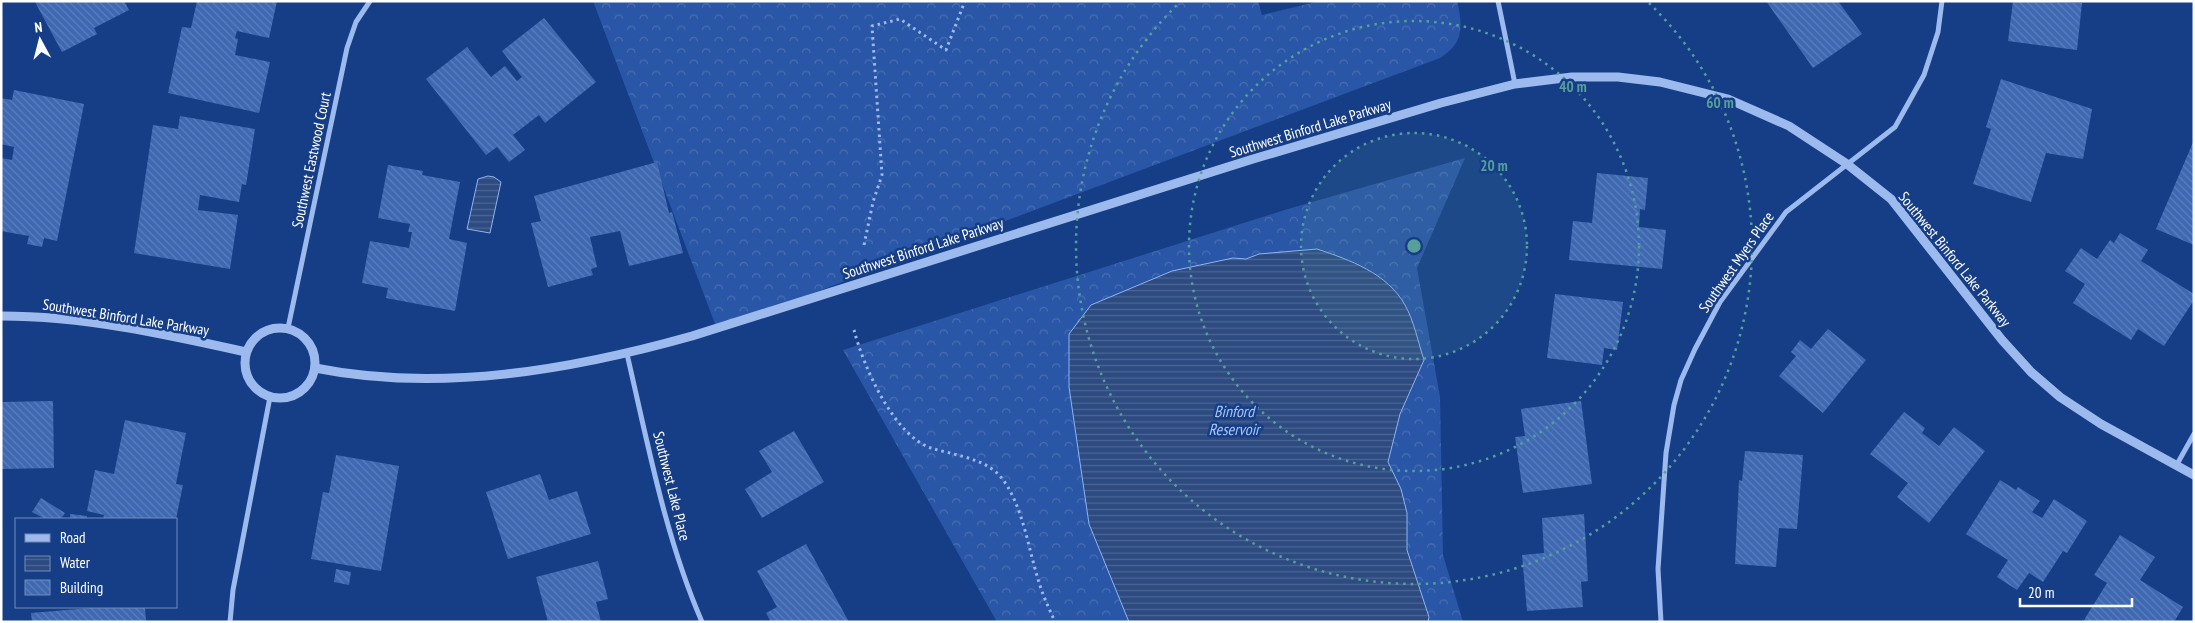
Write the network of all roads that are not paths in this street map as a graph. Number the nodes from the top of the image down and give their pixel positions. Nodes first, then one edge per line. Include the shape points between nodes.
1 (370, 1) edge
2 (1498, 1) edge
3 (1942, 1) edge
4 (1516, 84) junction
5 (1847, 164) junction
6 (1, 316) edge
7 (288, 328) junction
8 (246, 352) junction
9 (627, 354) junction
10 (315, 368) junction
11 (270, 397) junction
12 (2194, 434) edge
13 (2176, 466) junction
14 (2194, 475) edge
15 (230, 622) edge
16 (702, 622) edge
17 (1661, 622) edge

1 - 7 street, Southwest Eastwood Court via 356,22 347,48
2 - 4 street
3 - 5 street, Southwest Myers Place via 1938,32 1924,75 1895,126
4 - 5 street, Southwest Binford Lake Parkway via 1572,77 1618,77 1696,90 1728,99 1789,126
4 - 9 street, Southwest Binford Lake Parkway via 1253,159
5 - 13 street, Southwest Binford Lake Parkway via 1892,199 2002,340 2032,372 2060,397 2101,424
5 - 17 street, Southwest Myers Place via 1786,212 1720,302 1681,380 1666,453 1658,569
6 - 8 street, Southwest Binford Lake Parkway via 81,321 155,332
7 - 8 street via 270,328 262,332
7 - 10 street via 309,343
8 - 11 street via 244,368 247,376 256,390
9 - 10 street, Southwest Binford Lake Parkway via 502,374 441,378 354,376
9 - 16 street, Southwest Lake Place via 664,508 686,586
10 - 11 street via 299,392 290,397
11 - 15 street
12 - 13 street
13 - 14 street, Southwest Binford Lake Parkway

